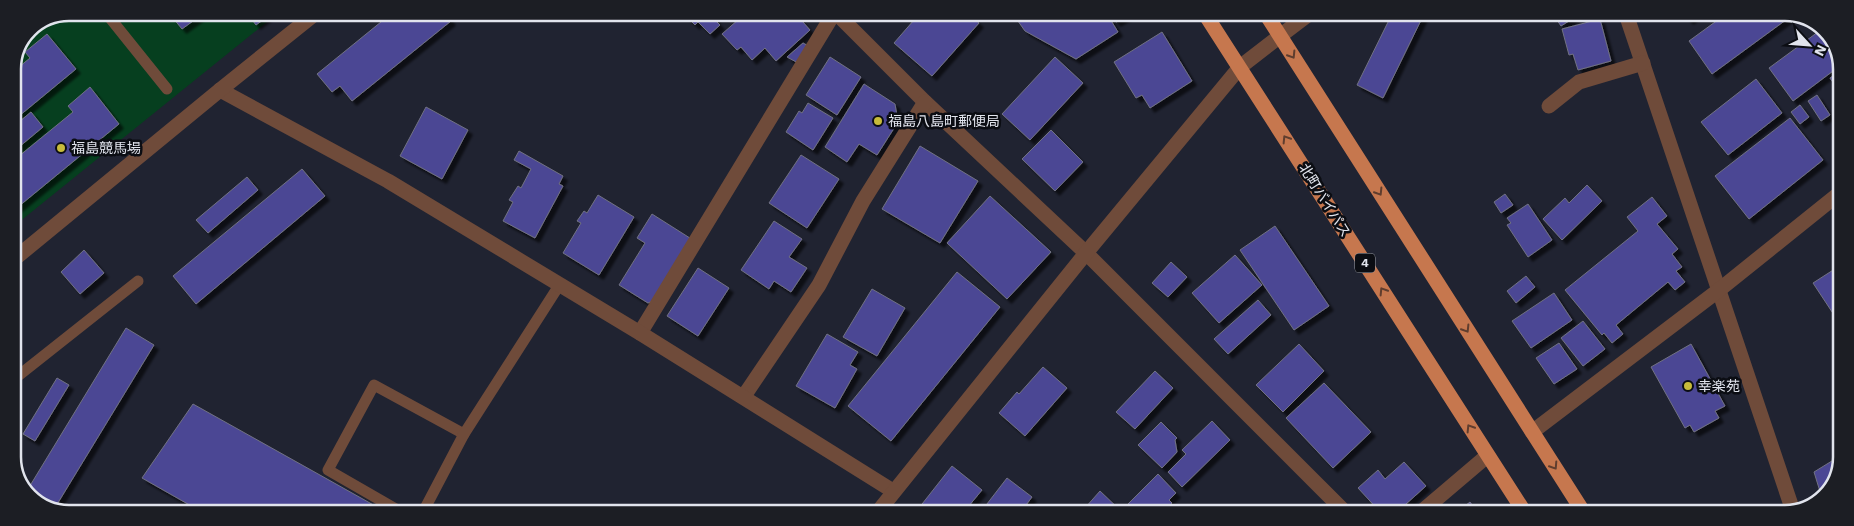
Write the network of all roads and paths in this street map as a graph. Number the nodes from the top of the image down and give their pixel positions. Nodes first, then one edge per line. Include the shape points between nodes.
1 (113, 21) edge
2 (306, 21) edge
3 (830, 21) edge
4 (843, 21) edge
5 (1210, 21) edge
6 (1270, 21) edge
7 (1300, 21) edge
8 (1628, 21) edge
9 (1280, 36) junction
10 (1643, 63) junction
11 (1240, 67) junction
12 (167, 89) dead end
13 (220, 90) junction
14 (925, 102) junction
15 (1549, 106) dead end
16 (1833, 198) edge
17 (1086, 252) junction
18 (21, 253) edge
19 (138, 281) dead end
20 (560, 284) junction
21 (1719, 290) junction
22 (640, 333) junction
23 (21, 374) edge
24 (744, 396) junction
25 (1532, 432) junction
26 (464, 434) junction
27 (1488, 456) junction
28 (893, 491) junction
29 (1791, 504) edge
30 (389, 505) edge
31 (427, 505) edge
32 (882, 505) edge
33 (1338, 505) edge
34 (1430, 505) edge
35 (1520, 505) edge
36 (1579, 505) edge

1 - 12 lane
2 - 13 street
3 - 22 street
4 - 14 street
5 - 11 highway, 北町バイパス / 4
6 - 9 highway
7 - 9 street
8 - 10 street
9 - 11 street
9 -> 25 highway
10 - 15 street via 1579,82
10 - 21 street
11 - 17 street
27 -> 11 highway, 北町バイパス / 4
13 - 18 street
13 - 20 street via 388,181
14 - 17 street
14 - 24 street via 863,200 819,285
16 - 21 street
17 - 28 street
17 - 33 street
19 - 23 lane
20 - 22 street
20 - 26 lane
21 - 25 street
21 - 29 street
22 - 24 street
24 - 28 street
25 -> 36 highway
26 - 30 lane via 374,385 328,470
26 - 31 lane
27 - 34 street
27 - 35 highway, 北町バイパス / 4
28 - 32 street

